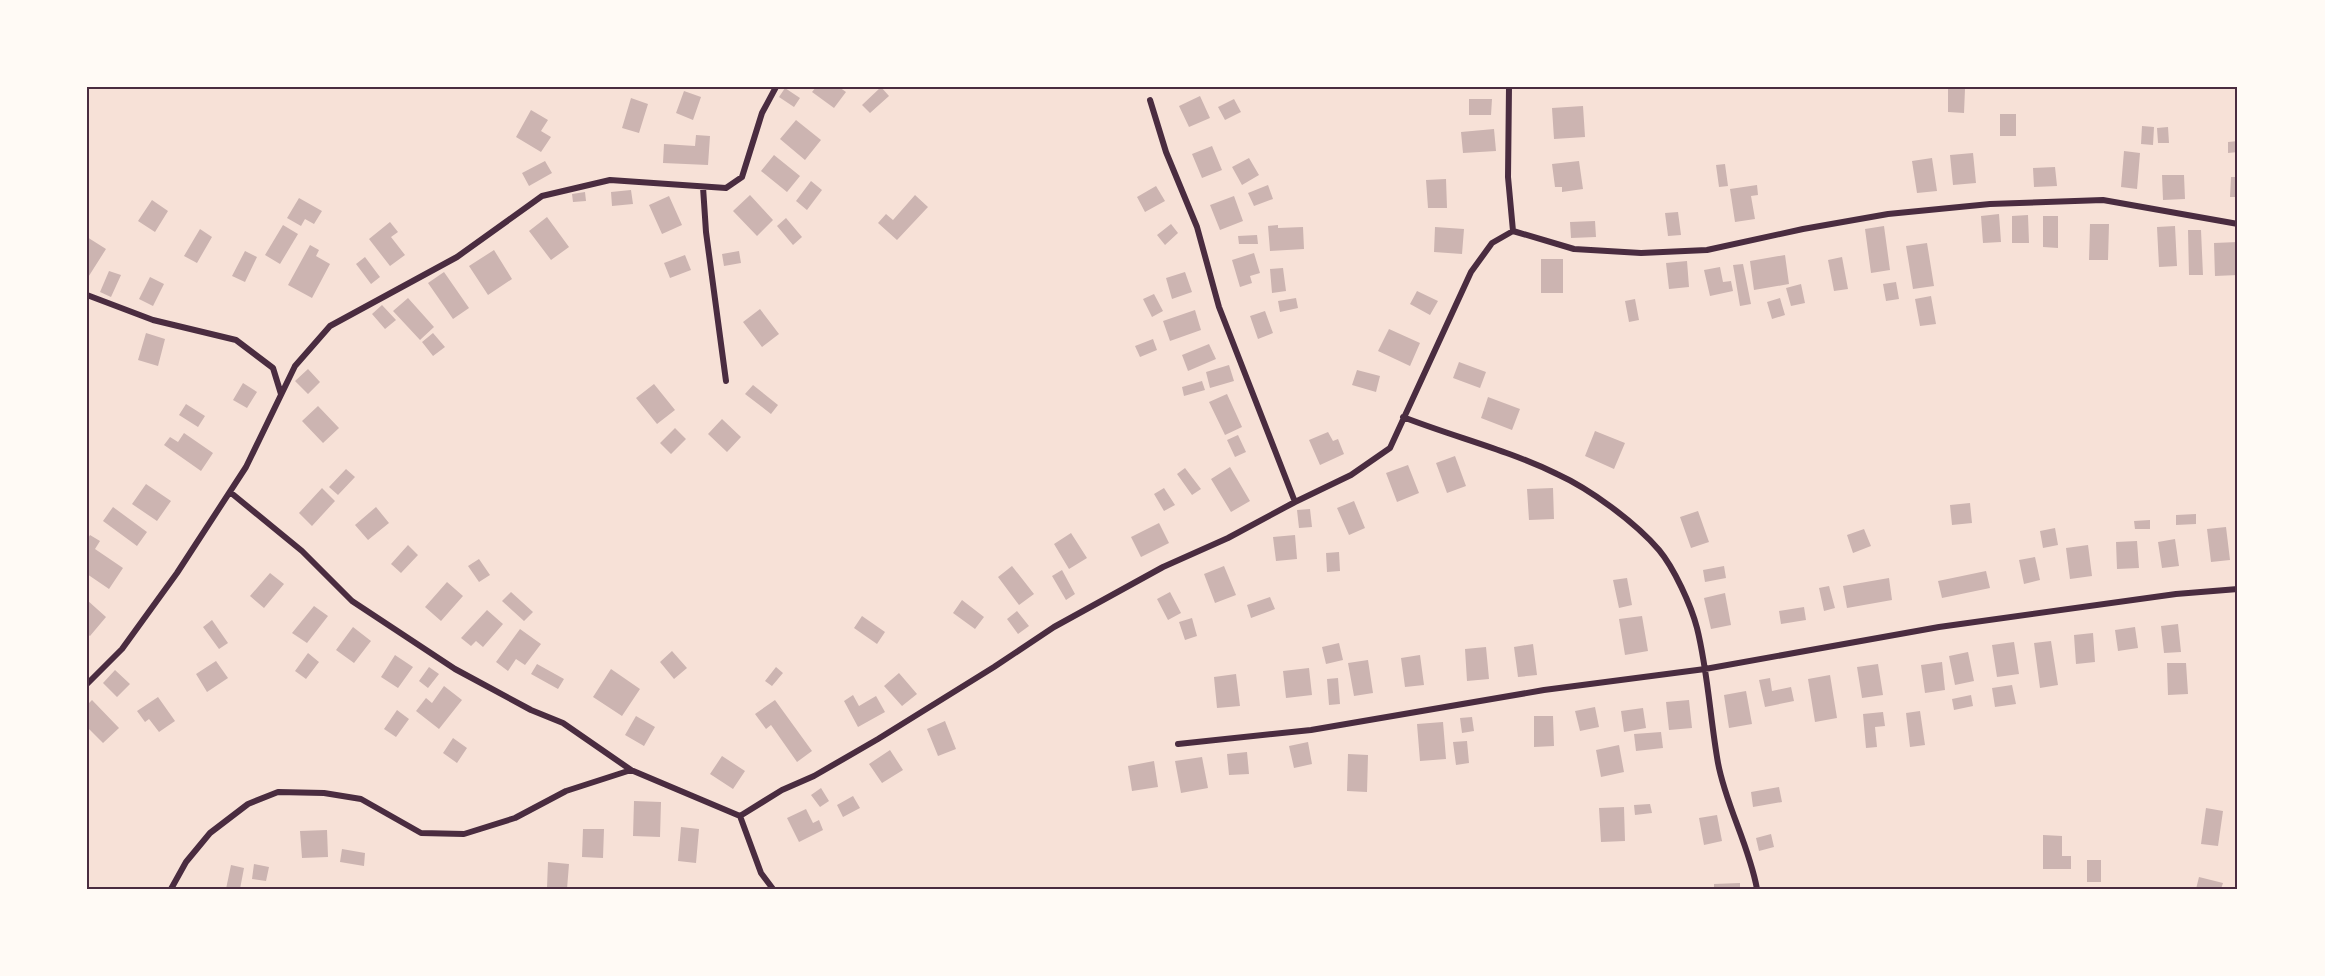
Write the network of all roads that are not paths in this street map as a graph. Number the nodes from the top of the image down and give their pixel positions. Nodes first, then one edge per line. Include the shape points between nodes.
1 (776, 87) edge
2 (1509, 87) edge
3 (1150, 100) dead end
4 (703, 187) junction
5 (2238, 224) edge
6 (1514, 231) junction
7 (87, 295) edge
8 (726, 381) dead end
9 (281, 394) junction
10 (1403, 417) junction
11 (230, 492) junction
12 (1295, 502) junction
13 (2238, 589) edge
14 (1705, 669) junction
15 (87, 684) edge
16 (1178, 744) dead end
17 (631, 770) junction
18 (740, 816) junction
19 (171, 889) edge
20 (773, 889) edge
21 (1757, 889) edge

1 - 4 street via 762,113 742,177 726,189
2 - 6 street via 1508,177
3 - 12 street via 1166,152 1197,227 1219,308
4 - 8 street
4 - 9 street via 610,180 542,196 457,257 330,326 295,366
5 - 6 street via 2103,200 1990,204 1888,214 1707,250 1641,253 1574,249
6 - 10 street via 1492,243 1471,272
7 - 9 street via 153,320 236,340 273,368
9 - 11 street
10 - 12 street via 1390,448 1352,475
10 - 14 street via 1559,474 1617,511 1660,551 1687,597
11 - 15 street via 122,649
11 - 17 street via 302,551 352,601 455,669 563,723
12 - 18 street via 1163,567 1054,627 878,739
13 - 14 street via 1939,627
14 - 16 street via 1544,690 1311,730
14 - 21 street via 1718,765
17 - 18 street
17 - 19 street via 566,791 515,818 464,834 421,833 361,799 278,792 248,804 210,833 186,862
18 - 20 street via 761,873

